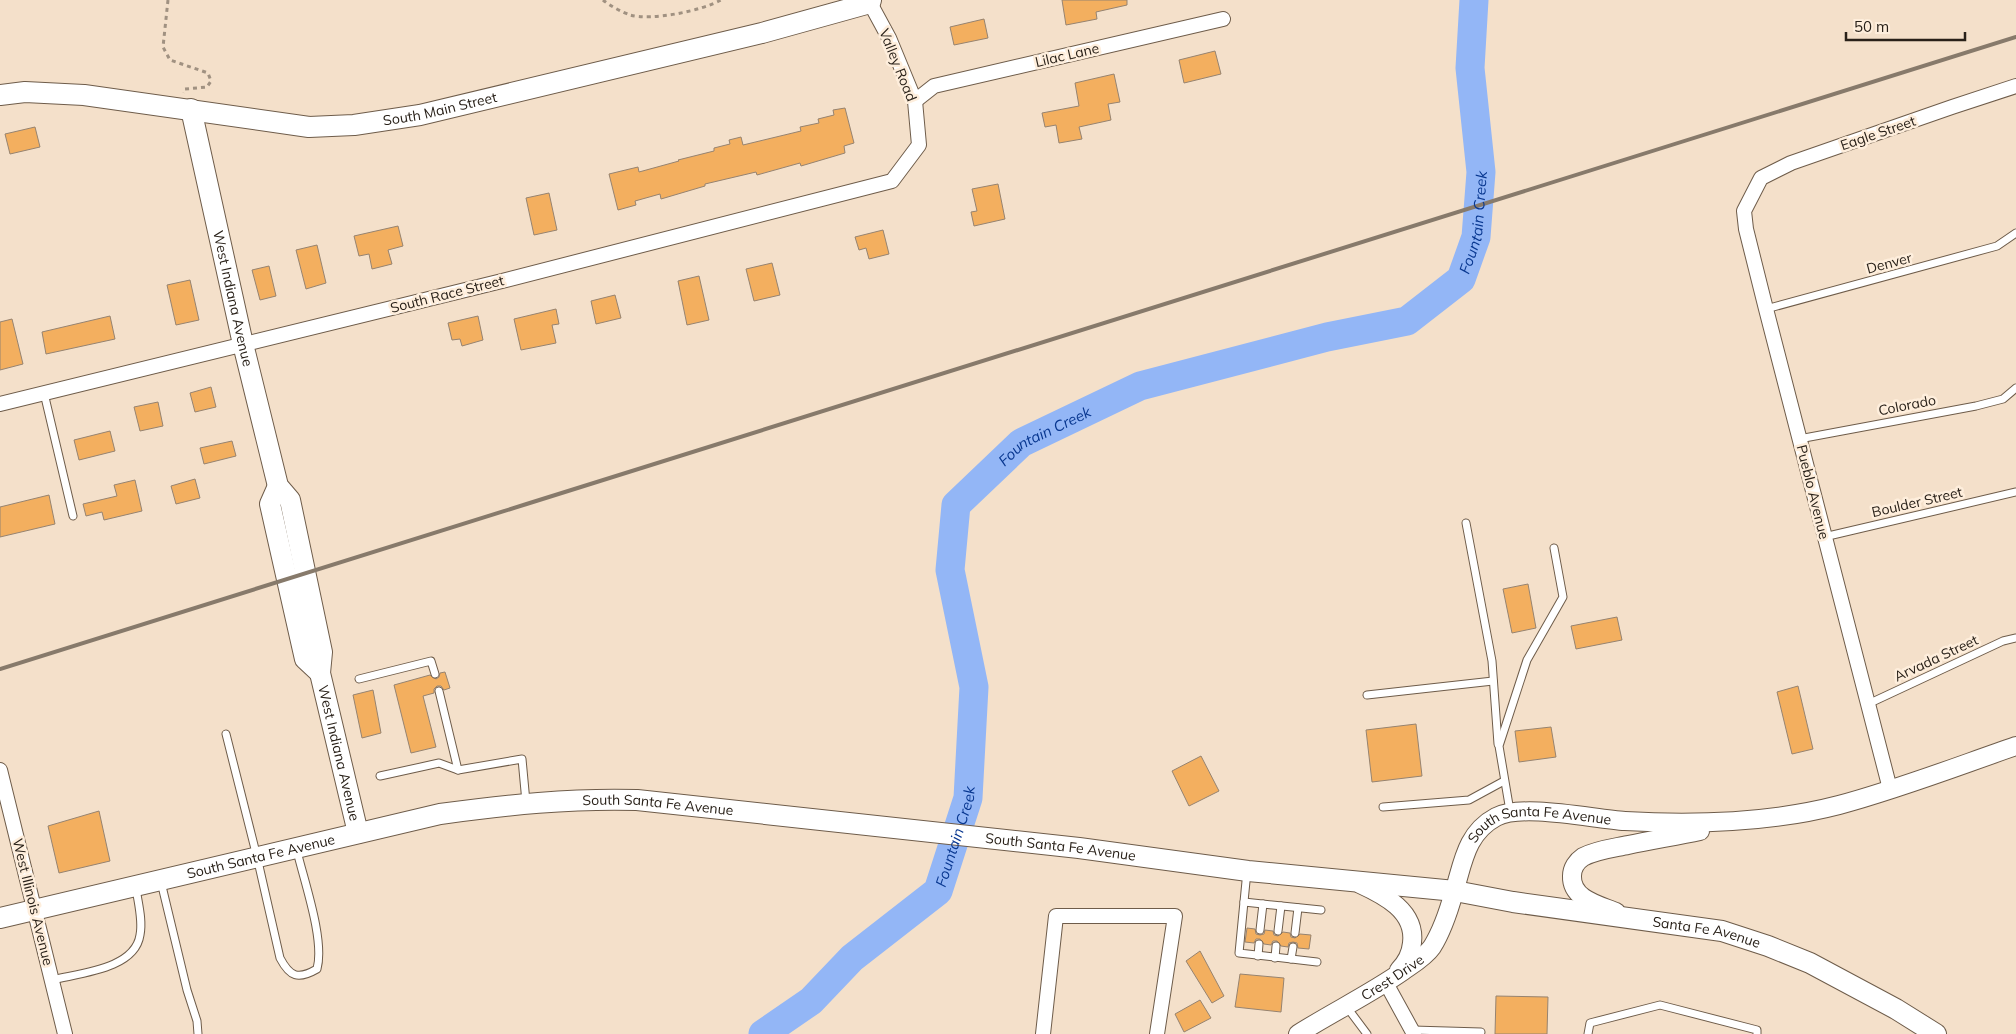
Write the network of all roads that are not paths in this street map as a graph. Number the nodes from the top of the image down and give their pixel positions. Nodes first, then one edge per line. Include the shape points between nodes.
1 (871, 1) edge
2 (1223, 19) dead end
3 (2016, 86) edge
4 (0, 95) edge
5 (915, 101) junction
6 (186, 109) junction
7 (892, 181) joint
8 (1752, 195) joint
9 (2016, 233) edge
10 (1766, 309) junction
11 (244, 344) junction
12 (2016, 388) edge
13 (44, 393) junction
14 (0, 404) edge
15 (1799, 439) junction
16 (2016, 492) edge
17 (73, 516) dead end
18 (1466, 523) dead end
19 (1824, 537) junction
20 (1554, 548) dead end
21 (2016, 638) edge
22 (435, 674) dead end
23 (358, 679) dead end
24 (1493, 681) junction
25 (439, 691) dead end
26 (1368, 695) dead end
27 (1867, 704) junction
28 (226, 734) dead end
29 (1499, 746) junction
30 (2016, 746) edge
31 (0, 770) edge
32 (458, 770) junction
33 (380, 776) dead end
34 (1504, 781) junction
35 (1890, 790) junction
36 (526, 804) junction
37 (1383, 807) dead end
38 (1510, 812) junction
39 (1750, 820) junction
40 (358, 833) junction
41 (296, 848) junction
42 (257, 857) junction
43 (1248, 871) junction
44 (161, 880) junction
45 (1355, 881) junction
46 (136, 886) junction
47 (1454, 892) junction
48 (1244, 902) junction
49 (1263, 904) junction
50 (1281, 906) junction
51 (1298, 908) junction
52 (35, 909) junction
53 (1321, 910) dead end
54 (1628, 916) junction
55 (0, 918) edge
56 (1260, 930) dead end
57 (1278, 931) dead end
58 (1295, 933) dead end
59 (1259, 944) dead end
60 (1276, 946) dead end
61 (1293, 948) dead end
62 (1258, 956) junction
63 (1275, 958) junction
64 (1291, 959) junction
65 (1317, 962) dead end
66 (52, 980) junction
67 (1386, 983) junction
68 (1346, 1006) junction
69 (1413, 1032) edge
70 (1481, 1032) dead end
71 (65, 1034) edge
72 (198, 1034) edge
73 (1043, 1034) edge
74 (1157, 1034) edge
75 (1298, 1034) edge
76 (1367, 1034) edge
77 (1588, 1034) edge
78 (1757, 1034) edge
79 (1936, 1034) edge

1 - 5 street, Valley Road
1 - 6 main road, South Main Street via 762,33 410,117 309,127
2 - 5 street, Lilac Lane via 934,86
3 - 8 street, Eagle Street via 1791,164 1762,178
4 - 6 main road, South Main Street via 25,92 84,95
5 - 7 street, Valley Road via 919,145
6 - 11 main road, West Indiana Avenue
7 - 11 street, South Race Street
8 - 10 street, Pueblo Avenue via 1744,211 1746,228
9 - 10 lane, Denver via 1997,246
10 - 15 street, Pueblo Avenue
11 - 13 street, South Race Street
11 - 40 main road, West Indiana Avenue via 278,486 290,500 322,652 320,673
12 - 15 lane, Colorado via 2003,398 1976,406
13 - 14 street, South Race Street
13 - 17 lane
15 - 19 street, Pueblo Avenue
16 - 19 lane, Boulder Street
18 - 24 lane
19 - 27 street, Pueblo Avenue
20 - 29 lane via 1563,597 1527,660
21 - 27 lane, Arvada Street via 2003,641
22 - 23 lane via 431,661
24 - 26 lane
24 - 29 lane
25 - 32 lane
27 - 35 street, Pueblo Avenue
28 - 42 lane
29 - 34 lane
30 - 35 street, South Santa Fe Avenue
31 - 52 street, West Illinois Avenue
32 - 33 lane via 439,763
32 - 36 lane via 522,759
34 - 37 lane via 1469,800
34 - 38 lane
35 - 39 street, South Santa Fe Avenue via 1839,805
36 - 40 main road, South Santa Fe Avenue via 440,814
36 - 43 main road, South Santa Fe Avenue via 606,799 669,802 1079,848
38 - 39 street, South Santa Fe Avenue via 1527,810 1671,823
38 - 47 street, South Santa Fe Avenue via 1484,825 1472,839 1461,862
39 - 54 street via 1613,848 1582,858 1572,873 1576,891 1585,900
40 - 41 main road, South Santa Fe Avenue
41 - 42 main road, South Santa Fe Avenue
41 - 42 lane via 318,937 320,958 317,969 307,975 297,976 286,970 280,958
42 - 44 main road, South Santa Fe Avenue
43 - 45 main road, South Santa Fe Avenue
43 - 48 lane
44 - 46 main road, South Santa Fe Avenue
44 - 72 lane
45 - 47 main road, South Santa Fe Avenue
45 - 67 street via 1395,904 1410,924 1413,936 1407,962
46 - 52 main road, South Santa Fe Avenue
46 - 66 lane via 140,936 128,956 118,963
47 - 54 main road, Santa Fe Avenue
47 - 67 street, Crest Drive via 1432,947
48 - 49 lane
48 - 62 lane via 1238,953
49 - 50 lane
49 - 56 lane
50 - 51 lane
50 - 57 lane
51 - 53 lane
51 - 58 lane
52 - 55 main road, South Santa Fe Avenue
52 - 66 street, West Illinois Avenue
54 - 79 main road, Santa Fe Avenue via 1722,931 1768,946 1810,963
59 - 62 lane
60 - 63 lane
61 - 64 lane
62 - 63 lane
63 - 64 lane
64 - 65 lane
66 - 71 street, West Illinois Avenue
67 - 68 street, Crest Drive
67 - 69 street
68 - 75 street, Crest Drive
68 - 76 lane
69 - 70 lane
73 - 74 street via 1056,916 1176,916
77 - 78 lane via 1590,1023 1660,1006 1757,1030

